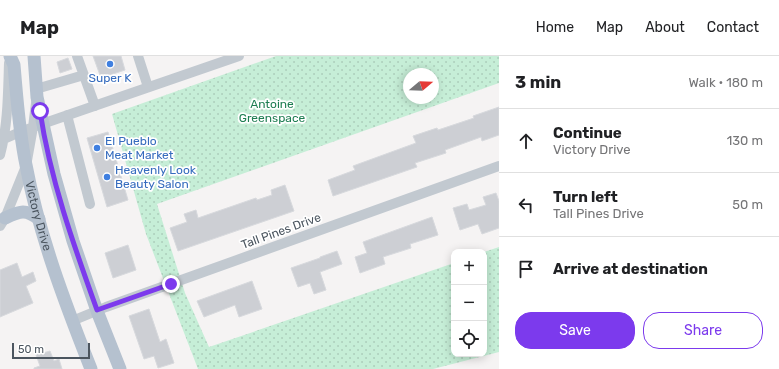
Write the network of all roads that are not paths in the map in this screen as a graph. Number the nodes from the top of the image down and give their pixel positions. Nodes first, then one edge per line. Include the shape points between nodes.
1 (10, 56) edge
2 (34, 56) edge
3 (77, 56) edge
4 (138, 56) edge
5 (239, 56) edge
6 (84, 75) junction
7 (148, 87) junction
8 (36, 93) junction
9 (95, 106) junction
10 (67, 115) junction
11 (38, 125) junction
12 (20, 132) junction
13 (4, 139) junction
14 (0, 155) edge
15 (26, 166) junction
16 (499, 166) edge
17 (90, 204) dead end
18 (39, 220) junction
19 (3, 222) edge
20 (97, 310) junction
21 (72, 321) junction
22 (91, 369) edge
23 (120, 369) edge

1 - 12 main road, Victory Drive via 14,65
1 - 13 street
2 - 8 main road
3 - 6 street
4 - 7 street
5 - 7 street
6 - 8 street
6 - 9 street
7 - 9 street
8 - 11 main road
9 - 10 street
10 - 11 street
10 - 17 street
11 - 12 street
11 - 15 street
11 - 20 main road
12 - 13 street
12 - 15 main road, Victory Drive
13 - 14 street
15 - 18 main road, Victory Drive
15 - 19 street
16 - 20 street, Tall Pines Drive
18 - 19 main road via 27,212 19,212
18 - 21 main road, Victory Drive
20 - 21 street, Tall Pines Drive
20 - 23 main road
21 - 22 main road, Victory Drive

